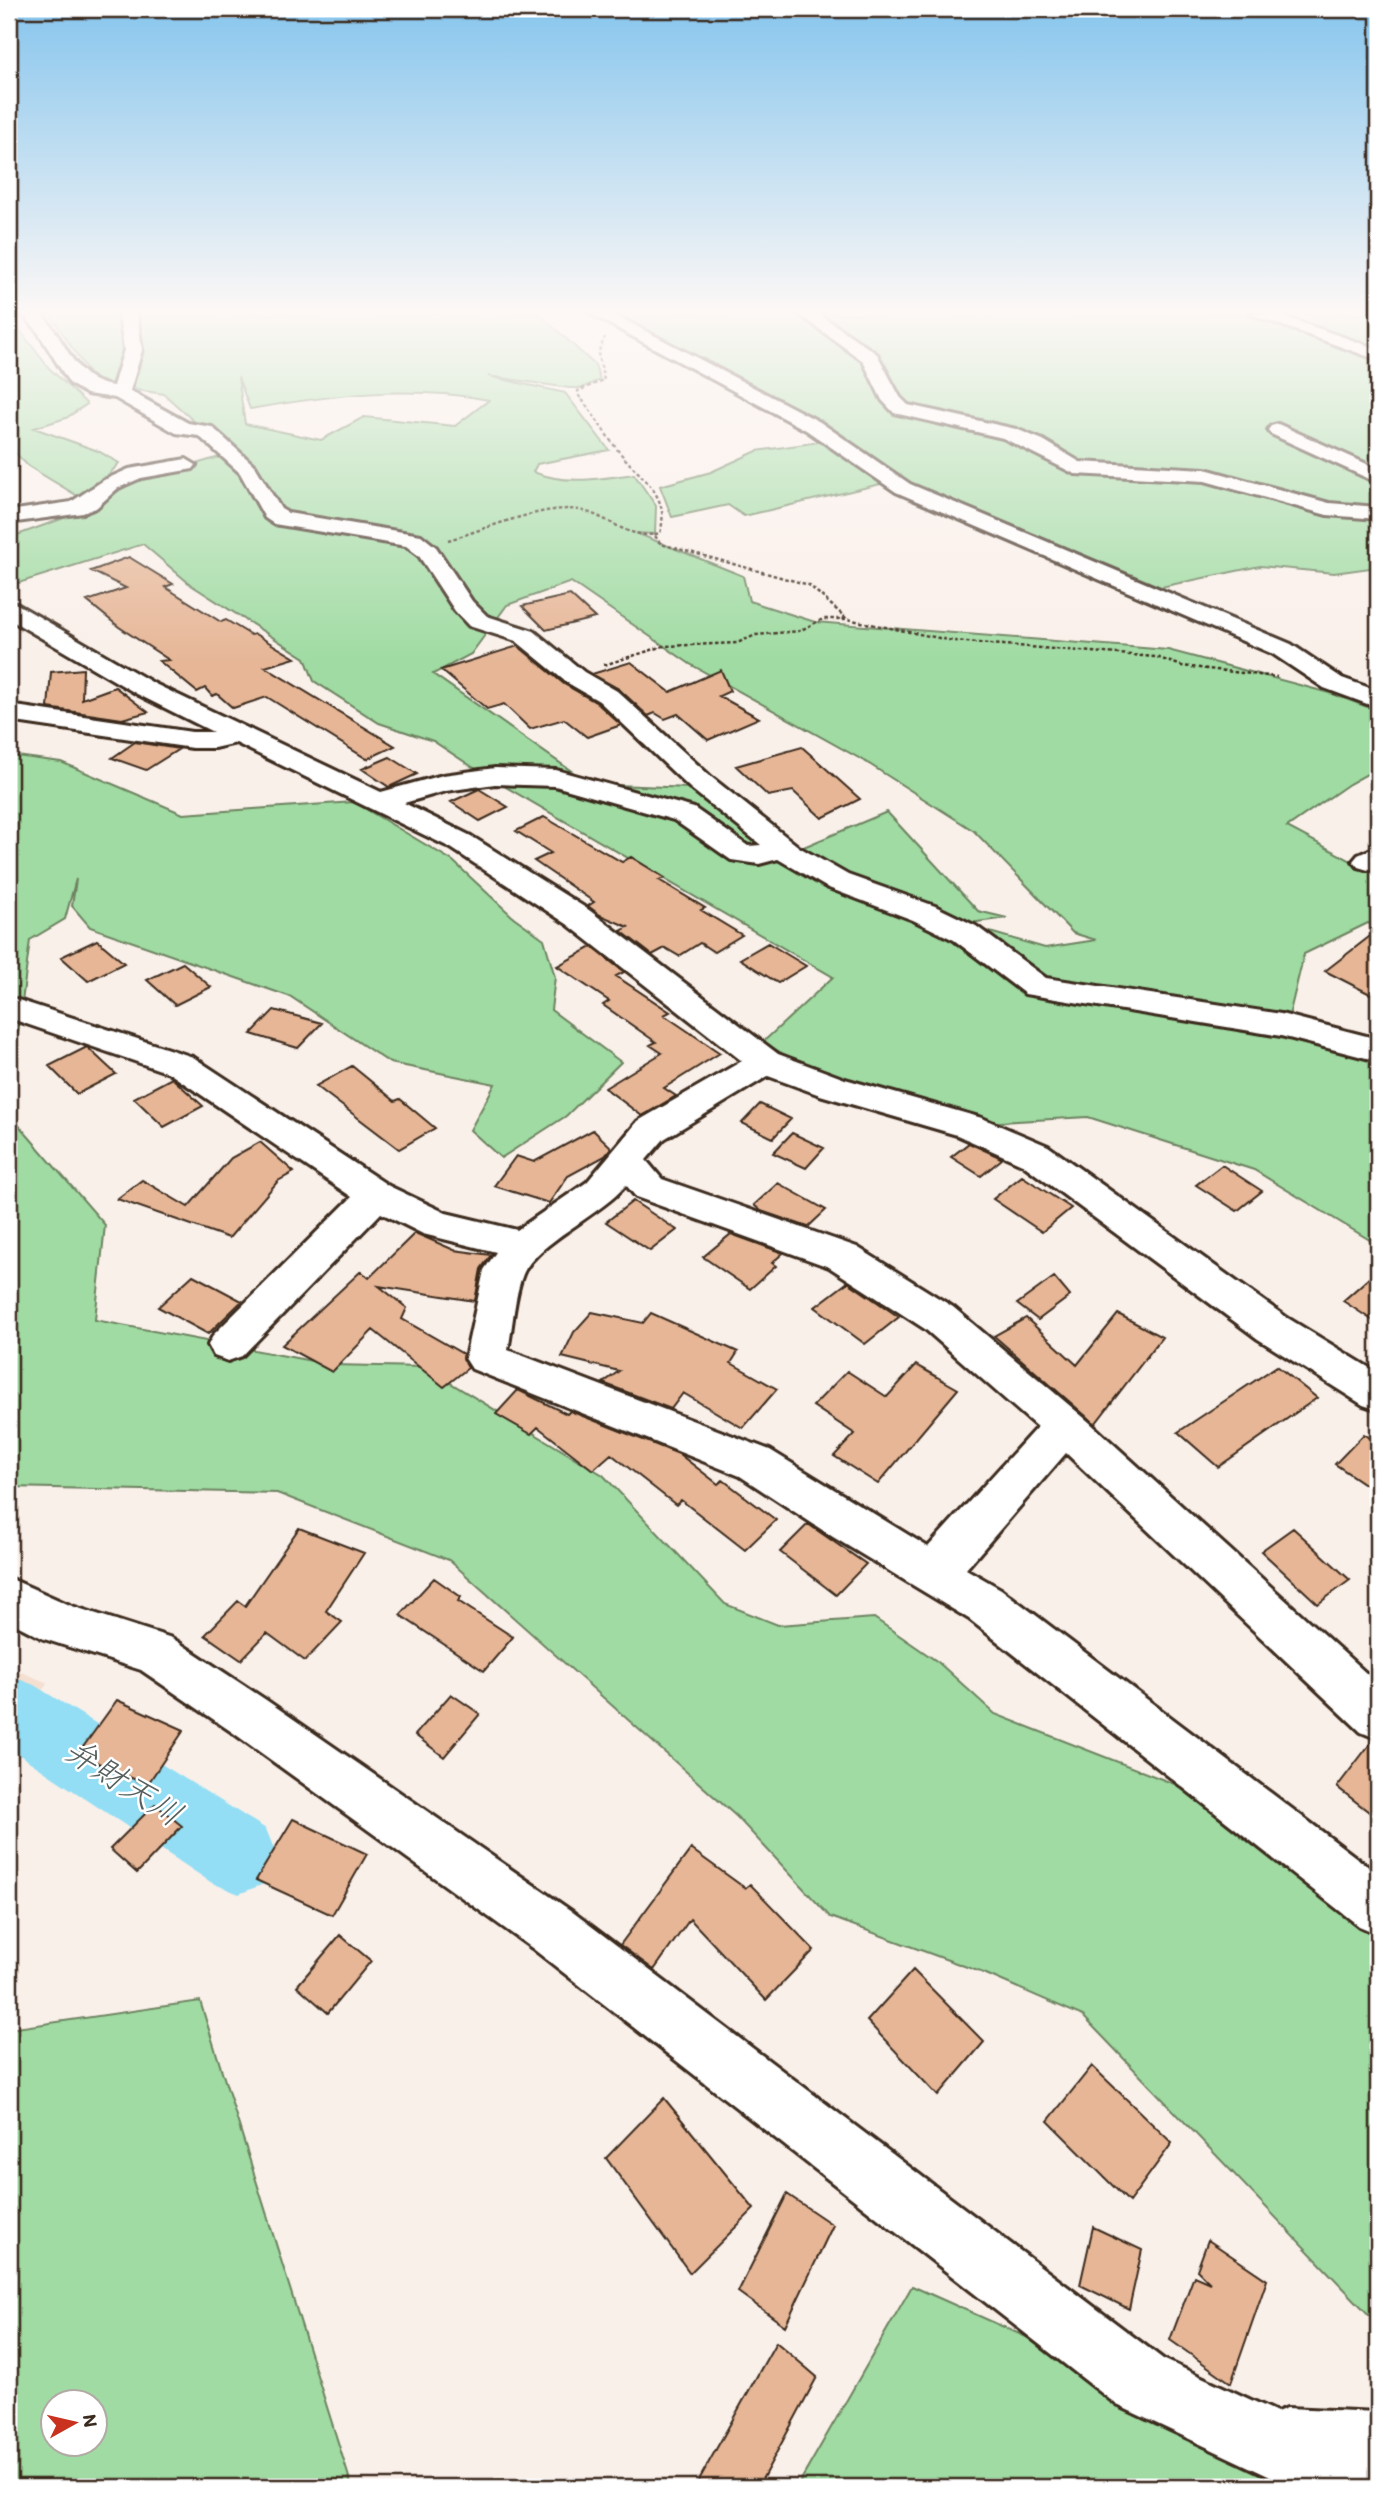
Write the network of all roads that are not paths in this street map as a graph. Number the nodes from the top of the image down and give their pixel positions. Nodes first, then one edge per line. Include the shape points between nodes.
1 (199, 430) edge
2 (820, 430) edge
3 (998, 430) edge
4 (1279, 430) edge
5 (186, 465) dead end
6 (1378, 477) edge
7 (1378, 513) edge
8 (9, 517) edge
9 (9, 609) edge
10 (1378, 700) edge
11 (9, 713) edge
12 (242, 734) junction
13 (381, 802) junction
14 (783, 848) junction
15 (9, 1007) edge
16 (1378, 1050) edge
17 (766, 1062) junction
18 (626, 1160) junction
19 (376, 1195) junction
20 (523, 1245) junction
21 (228, 1345) dead end
22 (1378, 1393) edge
23 (1064, 1426) junction
24 (933, 1574) junction
25 (9, 1598) edge
26 (1378, 1716) edge
27 (1378, 1907) edge
28 (1267, 2440) junction
29 (1378, 2445) edge
30 (1365, 2487) edge

1 - 14 street via 248,470 273,513 282,519 401,536 422,548 478,621 525,636 608,696 700,782
2 - 10 street via 903,488 1282,649 1333,682
3 - 7 street via 1036,444 1075,468 1205,475 1327,509
4 - 6 street
5 - 8 street via 136,473 75,508
9 - 12 street via 146,689
11 - 12 street via 192,740
12 - 13 street
13 - 14 street via 443,783 495,776 556,778 684,814 741,854 759,855
13 - 17 street via 461,842 578,917
14 - 16 street via 838,881 965,933 1037,987 1281,1025
15 - 19 street via 181,1065
17 - 18 street via 651,1130
17 - 22 street via 801,1078 1000,1137 1035,1156 1272,1328
18 - 20 street via 600,1191
18 - 23 street via 649,1188 843,1257 939,1318
19 - 20 street via 436,1224
19 - 21 street
20 - 24 street via 504,1270 486,1358 755,1463
23 - 24 street
23 - 26 street
24 - 27 street via 985,1604
25 - 28 street via 61,1624 155,1653 551,1929 1140,2382
28 - 29 street
28 - 30 street

